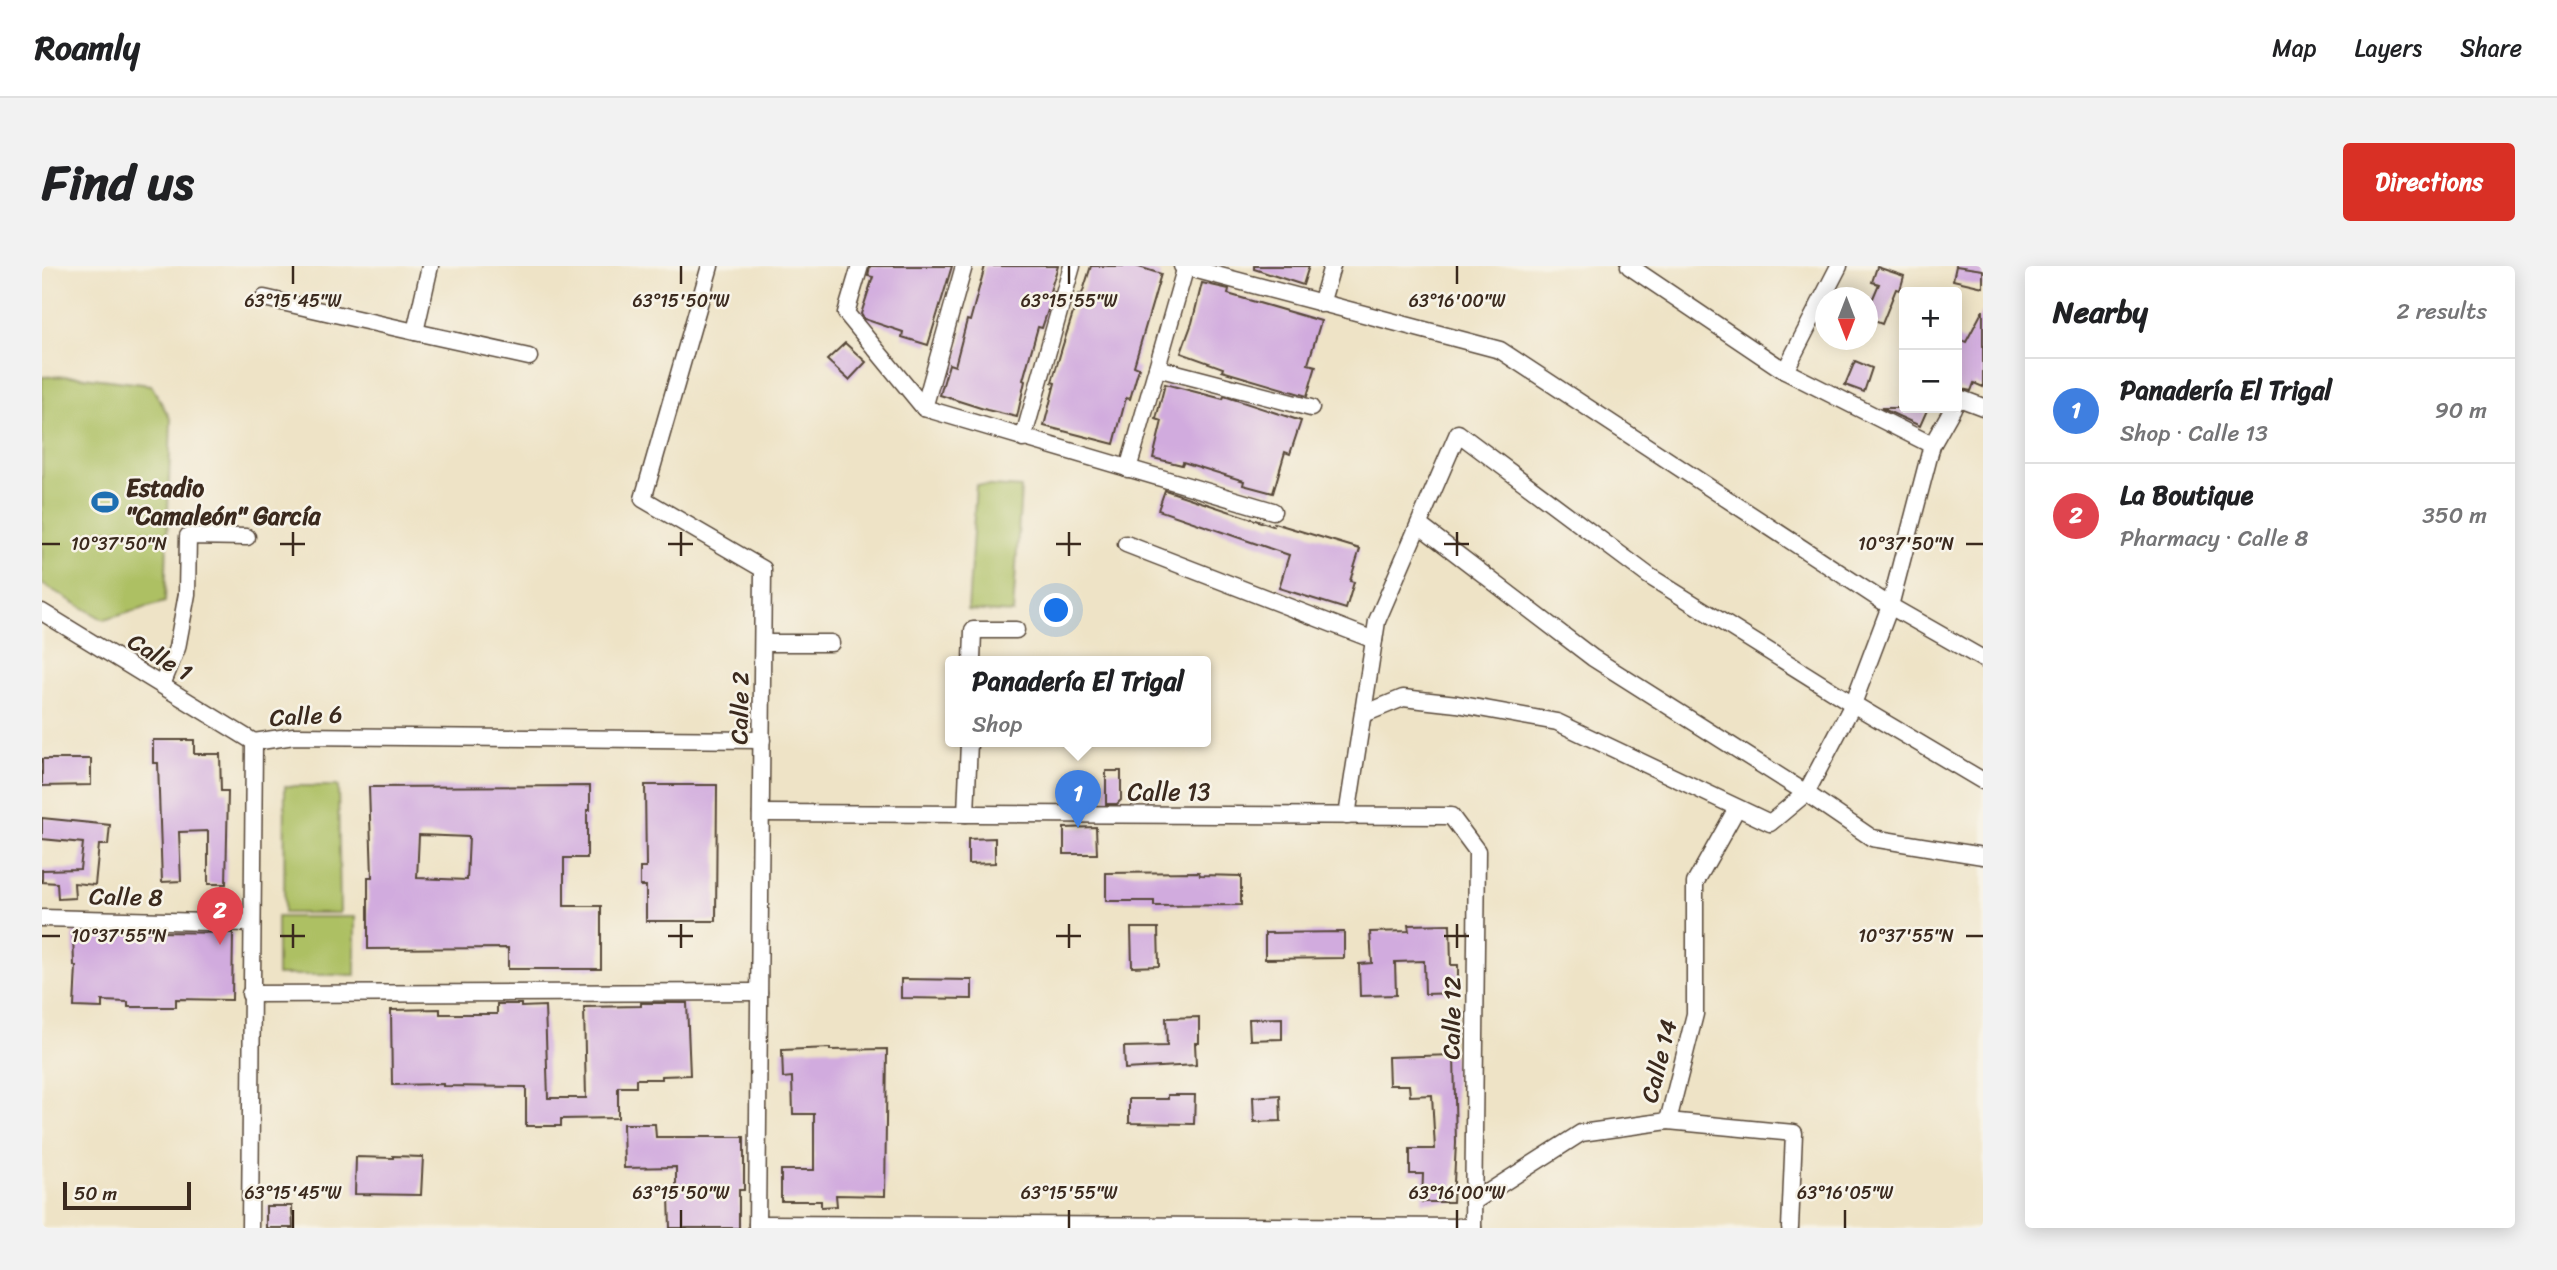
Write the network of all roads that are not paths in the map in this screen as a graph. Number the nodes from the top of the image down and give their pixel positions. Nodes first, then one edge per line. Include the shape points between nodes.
1 (429, 266) edge
2 (710, 266) edge
3 (860, 266) edge
4 (964, 266) edge
5 (1072, 266) edge
6 (1184, 266) edge
7 (1332, 266) edge
8 (1839, 266) edge
9 (1635, 268) edge
10 (264, 298) dead end
11 (1321, 304) junction
12 (415, 332) junction
13 (529, 357) dead end
14 (1157, 368) junction
15 (1785, 371) junction
16 (1962, 399) edge
17 (1983, 407) edge
18 (924, 408) junction
19 (1311, 408) dead end
20 (1950, 413) edge
21 (1023, 439) junction
22 (1932, 445) junction
23 (1128, 469) junction
24 (1273, 511) dead end
25 (1419, 525) junction
26 (247, 537) dead end
27 (1126, 544) dead end
28 (1890, 606) junction
29 (42, 612) edge
30 (1016, 630) dead end
31 (1374, 640) junction
32 (763, 643) junction
33 (831, 643) dead end
34 (1982, 654) edge
35 (972, 656) edge
36 (162, 685) junction
37 (1853, 704) junction
38 (1364, 714) junction
39 (762, 740) junction
40 (254, 742) junction
41 (969, 747) edge
42 (1983, 781) edge
43 (1806, 793) junction
44 (1737, 808) junction
45 (761, 813) junction
46 (967, 814) junction
47 (1347, 816) junction
48 (1451, 816) joint
49 (1983, 856) edge
50 (42, 918) edge
51 (251, 923) junction
52 (760, 992) junction
53 (250, 994) junction
54 (1668, 1121) junction
55 (1473, 1202) junction
56 (757, 1226) edge
57 (1473, 1227) edge
58 (250, 1228) edge
59 (1790, 1228) edge

1 - 12 street
2 - 32 street, Calle 2 via 643,499 763,569
3 - 18 street via 846,313
4 - 18 street
5 - 21 street
6 - 11 street
6 - 14 street
7 - 11 street
8 - 15 street
9 - 15 street
10 - 12 street
11 - 28 street via 1500,350
12 - 13 street
14 - 19 street
14 - 23 street
15 - 22 street
16 - 17 street
18 - 21 street
20 - 22 street
21 - 23 street
22 - 28 street
23 - 24 street
25 - 31 street via 1377,621
25 - 37 street via 1458,433 1649,576
25 - 43 street via 1593,658
26 - 36 street via 188,536 187,594 177,648
27 - 31 street
28 - 34 street
28 - 37 street
29 - 36 street, Calle 1
30 - 35 street via 973,630
31 - 38 street
32 - 33 street
32 - 39 street, Calle 2
36 - 40 street, Calle 1
37 - 42 street
37 - 43 street
38 - 44 street via 1403,698 1557,722
38 - 47 street
39 - 40 street, Calle 6 via 294,736
39 - 45 street, Calle 2
40 - 51 street, Calle 6
41 - 46 street
43 - 44 street via 1770,823
43 - 49 street via 1872,838
44 - 54 street, Calle 14 via 1695,883 1695,1014
45 - 46 street, Calle 13
45 - 52 street, Calle 2
46 - 47 street, Calle 13
47 - 48 street, Calle 13
48 - 55 street, Calle 12 via 1477,850
50 - 51 street, Calle 8
51 - 53 street, Calle 6
52 - 53 street
52 - 56 street, Calle 2
53 - 58 street, Calle 6
54 - 55 street, Calle 14 via 1581,1133
54 - 59 street via 1794,1133
55 - 57 street, Calle 12
56 - 57 street

